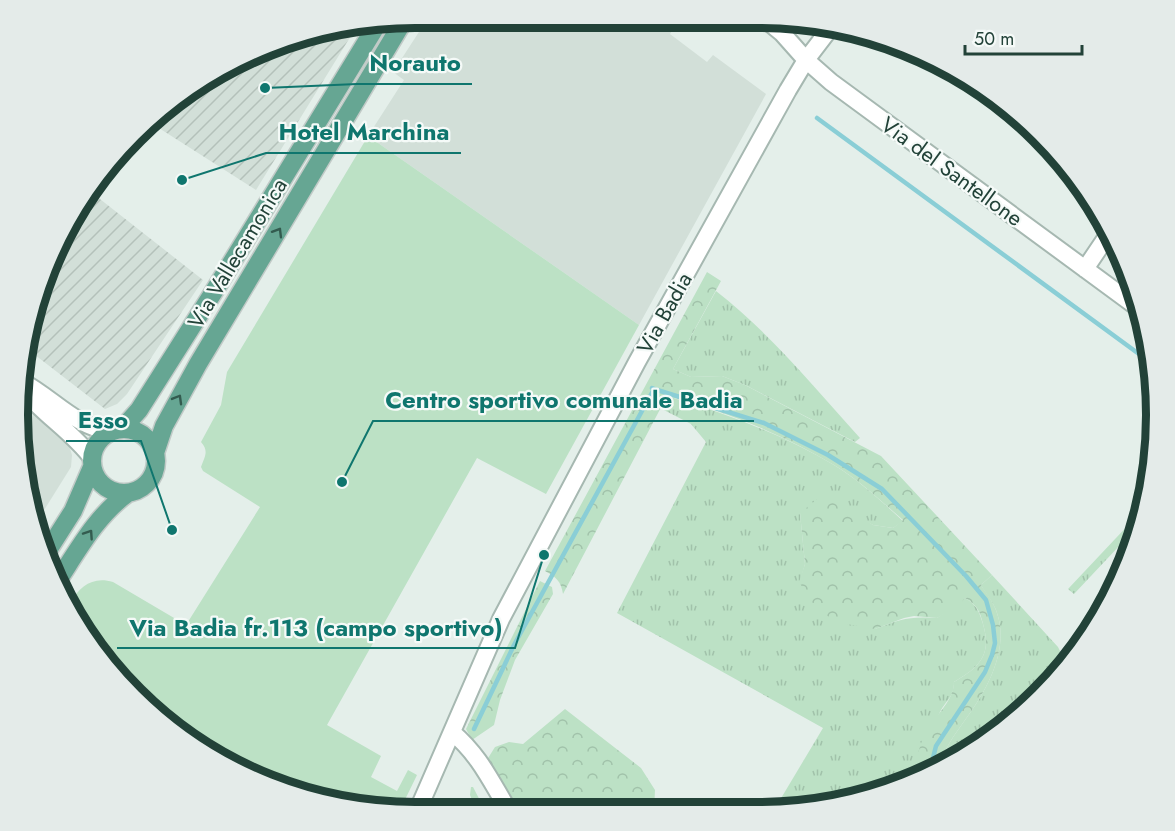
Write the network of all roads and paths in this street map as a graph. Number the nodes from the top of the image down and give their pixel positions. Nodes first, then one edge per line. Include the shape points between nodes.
1 (399, 29) edge
2 (777, 29) edge
3 (373, 31) edge
4 (826, 34) edge
5 (806, 60) junction
6 (1105, 240) edge
7 (1084, 269) junction
8 (1129, 301) edge
9 (30, 385) edge
10 (29, 397) edge
11 (116, 431) junction
12 (155, 453) junction
13 (92, 463) junction
14 (128, 493) junction
15 (51, 545) edge
16 (62, 574) edge
17 (452, 732) junction
18 (421, 802) edge
19 (503, 802) edge

12 -> 1 main road, Via Vallecamonica via 164,426 192,374
2 - 5 street, Via del Santellone
3 - 11 main road, Via Vallecamonica via 139,410
4 - 5 street, Via Badia
5 - 7 street, Via del Santellone
5 - 17 street, Via Badia via 552,519 501,619
6 - 7 street
7 - 8 street, Via del Santellone
9 - 11 street via 79,422 98,430
10 - 13 street via 77,439
11 - 12 main road via 139,433
11 - 13 main road via 98,443
12 - 14 main road via 150,479
13 - 14 main road via 105,487
13 - 15 main road via 72,511
16 -> 14 main road via 100,518
17 - 18 street, Via Badia
17 - 19 street via 481,762

